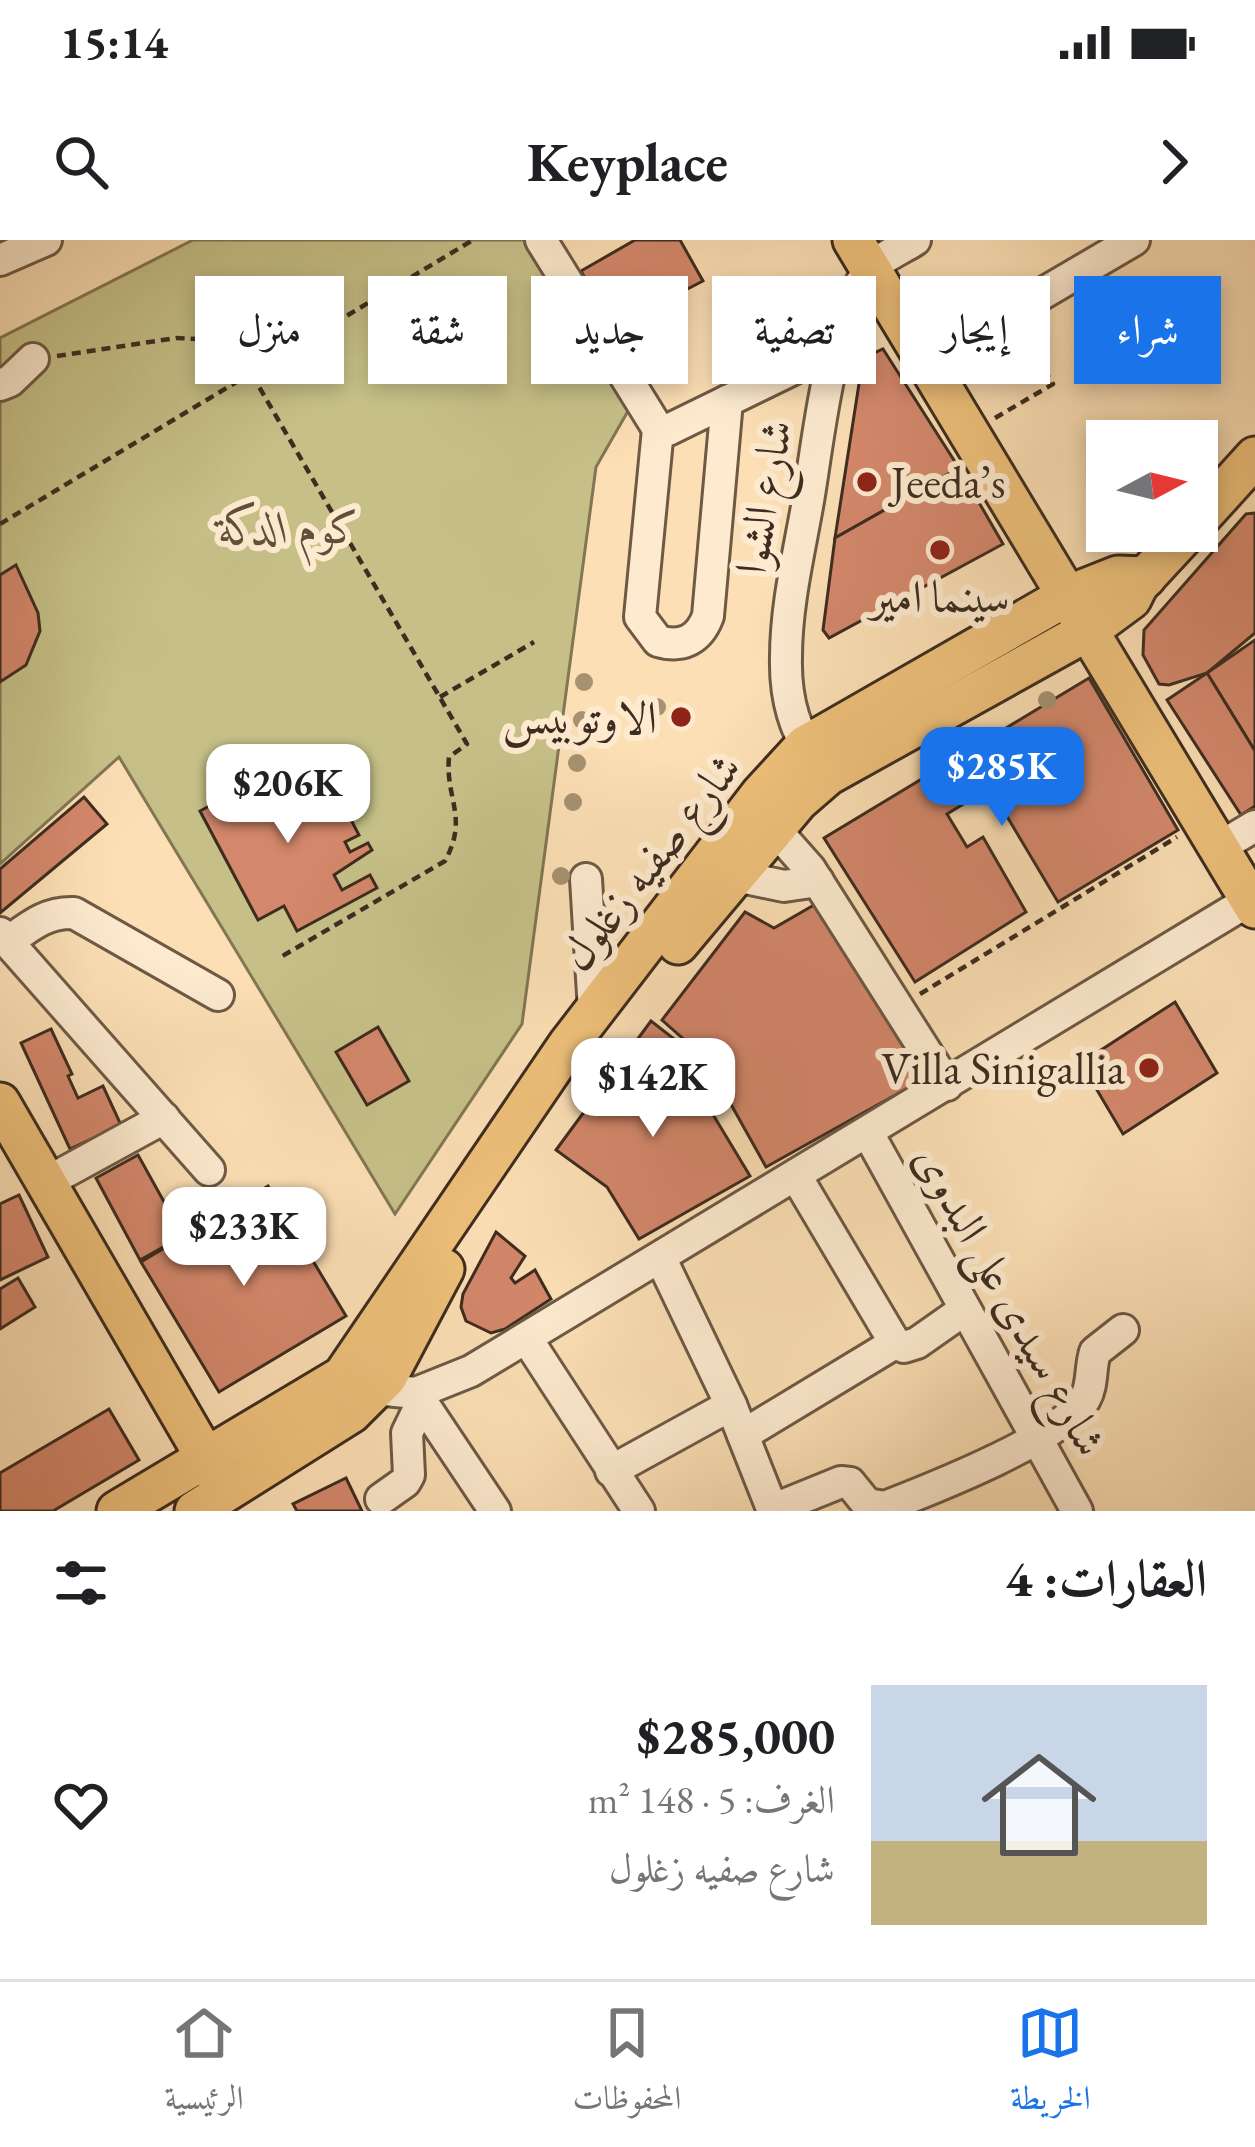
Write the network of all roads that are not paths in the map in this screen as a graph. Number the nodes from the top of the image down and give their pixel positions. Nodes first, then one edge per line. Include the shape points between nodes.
1 (46, 240) edge
2 (541, 240) edge
3 (915, 240) edge
4 (1134, 240) edge
5 (862, 254) edge
6 (0, 260) edge
7 (1050, 289) edge
8 (33, 359) road end
9 (762, 384) edge
10 (830, 384) edge
11 (0, 385) edge
12 (727, 401) junction
13 (658, 429) junction
14 (1255, 458) edge
15 (1218, 498) edge
16 (1169, 552) edge
17 (1146, 577) junction
18 (1065, 597) junction
19 (1089, 631) junction
20 (816, 761) junction
21 (1255, 826) edge
22 (756, 829) junction
23 (1211, 835) junction
24 (736, 876) junction
25 (586, 879) dead end
26 (818, 881) junction
27 (1252, 904) edge
28 (4, 938) edge
29 (218, 995) dead end
30 (605, 1014) junction
31 (947, 1084) junction
32 (0, 1102) edge
33 (164, 1118) junction
34 (868, 1133) junction
35 (209, 1170) dead end
36 (796, 1176) junction
37 (47, 1182) junction
38 (661, 1258) junction
39 (964, 1310) junction
40 (1123, 1330) dead end
41 (527, 1340) junction
42 (896, 1342) junction
43 (359, 1383) junction
44 (419, 1398) junction
45 (731, 1405) junction
46 (743, 1436) junction
47 (1035, 1440) junction
48 (206, 1457) junction
49 (611, 1471) junction
50 (378, 1495) edge
51 (220, 1505) edge
52 (772, 1510) edge
53 (117, 1511) edge
54 (495, 1511) edge
55 (639, 1511) edge
56 (1077, 1511) edge

1 - 6 street
2 - 13 street
3 - 5 street
4 - 7 street
5 - 18 main road
8 - 11 street
9 - 12 street
10 - 20 street, شارع الشوا via 786,659 790,709
12 - 13 street
12 - 13 street via 707,616 698,635 679,644 658,641 640,617
14 - 15 main road
16 - 17 main road, شارع صفيه زغلول
17 - 18 main road, شارع صفيه زغلول via 1118,576
17 - 19 main road, شارع صفيه زغلول
18 - 19 main road
18 - 20 main road, شارع صفيه زغلول
19 - 20 main road, شارع صفيه زغلول
19 - 23 main road
20 - 22 main road, شارع صفيه زغلول
21 - 23 street
22 - 24 main road, شارع صفيه زغلول
22 - 26 street via 787,843
22 - 30 main road, شارع صفيه زغلول
23 - 27 main road
24 - 26 street via 784,886
24 - 30 main road, شارع صفيه زغلول
25 - 30 street
26 - 31 street
27 - 31 street
28 - 29 street via 74,913
28 - 33 street
30 - 43 main road, شارع صفيه زغلول via 498,1144
31 - 34 street
32 - 37 main road
33 - 35 street
33 - 37 street
34 - 36 street
34 - 39 street, شارع سيدى على البدوى
36 - 38 street
36 - 42 street
37 - 48 main road
38 - 41 street
38 - 45 street
39 - 42 street via 917,1343
39 - 47 street, شارع سيدى على البدوى
40 - 47 street via 1095,1352 1082,1403
41 - 44 street
41 - 49 street
42 - 46 street
43 - 44 street
43 - 48 main road, شارع صفيه زغلول
43 - 51 main road, شارع صفيه زغلول via 352,1413
44 - 50 street via 407,1433 409,1475
44 - 54 street
45 - 46 street
45 - 49 street
46 - 52 street
47 - 52 street via 884,1508 841,1482
47 - 56 street, شارع سيدى على البدوى
48 - 51 main road
48 - 53 main road, شارع صفيه زغلول
49 - 55 street

